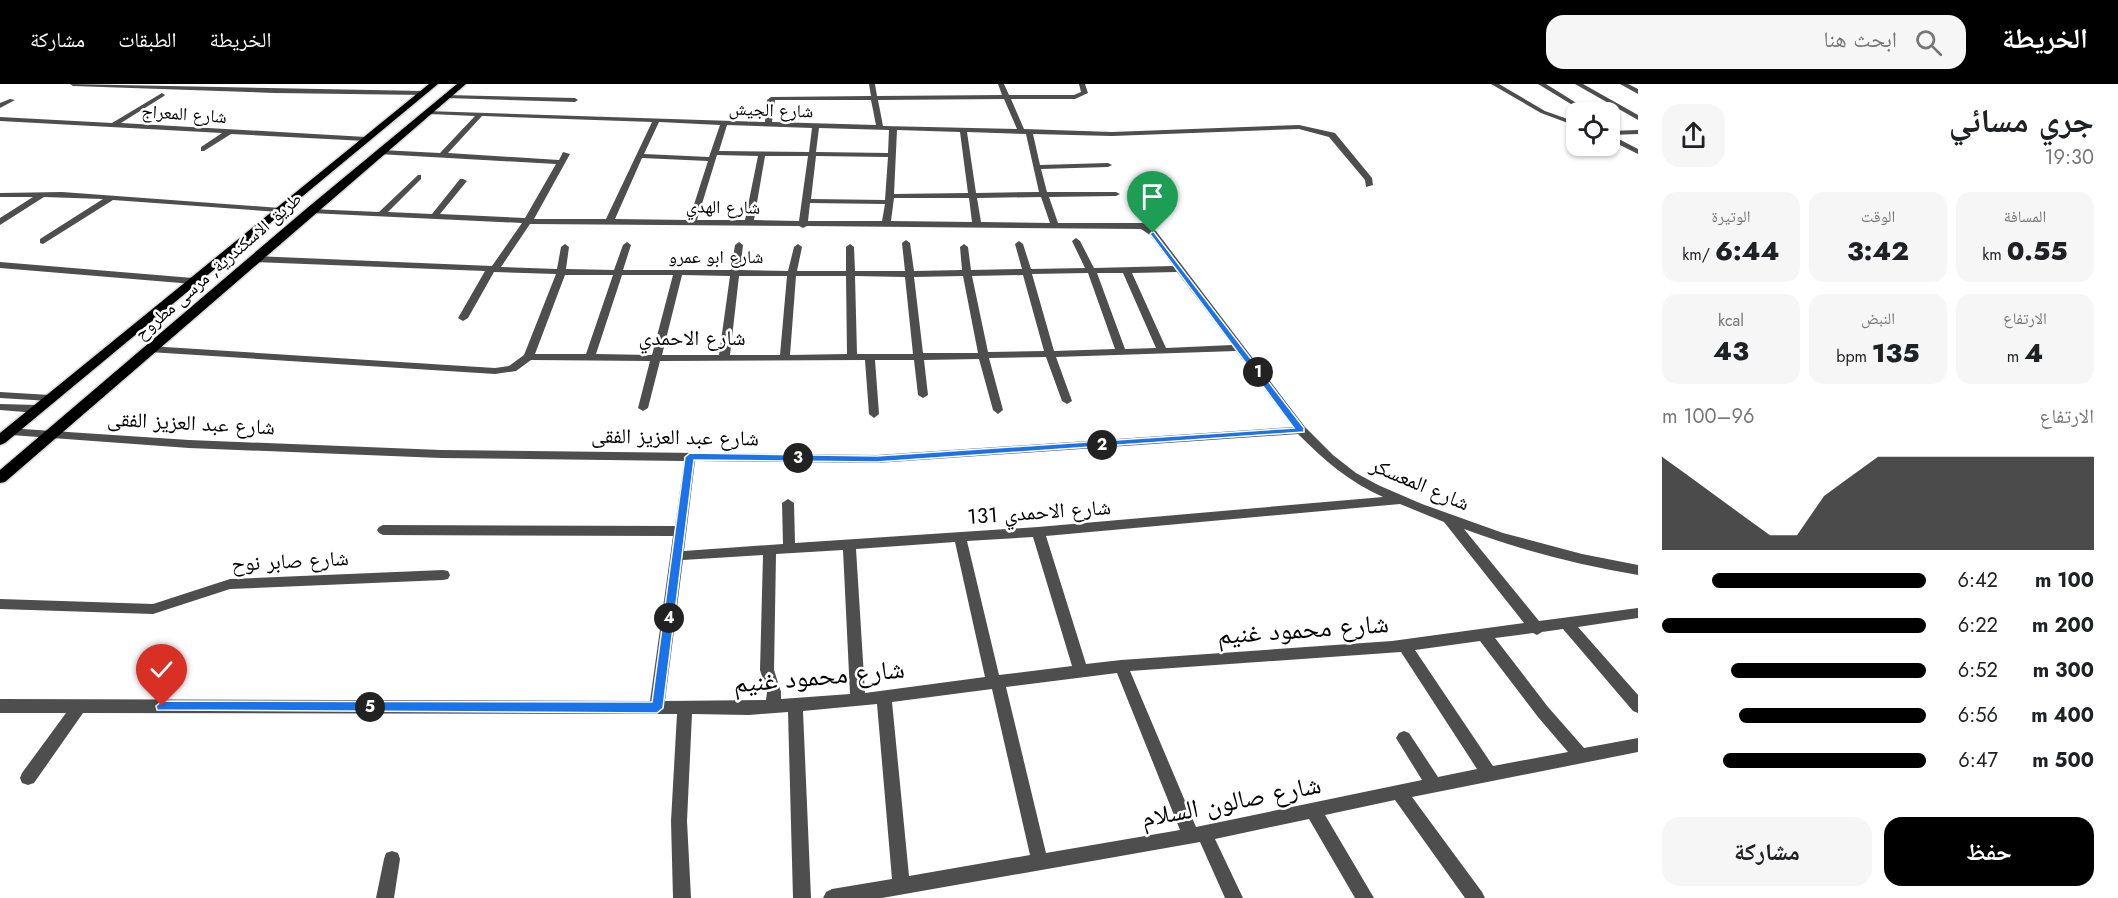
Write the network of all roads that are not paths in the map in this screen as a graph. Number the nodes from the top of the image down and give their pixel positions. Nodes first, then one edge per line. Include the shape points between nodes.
1 (73, 84) edge
2 (285, 84) edge
3 (341, 84) edge
4 (434, 84) edge
5 (462, 84) edge
6 (872, 84) edge
7 (1001, 84) edge
8 (1082, 84) edge
9 (1494, 84) edge
10 (1541, 84) edge
11 (1578, 84) edge
12 (1623, 84) edge
13 (139, 85) edge
14 (275, 91) junction
15 (1638, 92) edge
16 (333, 93) junction
17 (423, 93) junction
18 (162, 95) dead end
19 (447, 97) junction
20 (1008, 97) junction
21 (875, 98) junction
22 (12, 100) dead end
23 (574, 100) dead end
24 (1571, 102) edge
25 (0, 106) edge
26 (429, 112) junction
27 (480, 114) junction
28 (1638, 118) edge
29 (0, 119) edge
30 (656, 120) junction
31 (1566, 120) edge
32 (724, 123) junction
33 (114, 124) junction
34 (768, 124) junction
35 (816, 126) junction
36 (880, 128) junction
37 (893, 129) junction
38 (963, 130) junction
39 (230, 132) junction
40 (1025, 132) junction
41 (1638, 132) edge
42 (1621, 133) edge
43 (366, 139) junction
44 (1620, 141) edge
45 (204, 149) dead end
46 (381, 152) junction
47 (1638, 152) edge
48 (762, 153) junction
49 (812, 154) junction
50 (892, 155) junction
51 (441, 156) junction
52 (640, 156) junction
53 (713, 156) junction
54 (1108, 165) dead end
55 (1036, 167) junction
56 (418, 177) dead end
57 (464, 181) dead end
58 (1369, 185) dead end
59 (44, 194) junction
60 (1044, 194) junction
61 (1116, 194) dead end
62 (0, 195) edge
63 (972, 195) junction
64 (112, 197) junction
65 (890, 199) junction
66 (806, 201) junction
67 (280, 210) junction
68 (310, 211) junction
69 (380, 215) junction
70 (434, 217) junction
71 (528, 221) junction
72 (0, 222) edge
73 (609, 222) junction
74 (692, 223) junction
75 (750, 224) junction
76 (886, 224) junction
77 (803, 225) junction
78 (977, 225) junction
79 (1055, 225) junction
80 (1136, 226) joint
81 (43, 241) dead end
82 (1076, 241) dead end
83 (906, 243) dead end
84 (1019, 244) dead end
85 (627, 245) dead end
86 (739, 245) dead end
87 (798, 247) dead end
88 (850, 247) dead end
89 (964, 247) dead end
90 (566, 248) dead end
91 (254, 259) junction
92 (0, 265) edge
93 (493, 269) junction
94 (1179, 269) junction
95 (1127, 271) junction
96 (561, 272) junction
97 (1028, 272) junction
98 (1092, 272) junction
99 (619, 273) junction
100 (678, 273) junction
101 (735, 273) junction
102 (792, 273) junction
103 (966, 273) junction
104 (850, 274) junction
105 (909, 274) junction
106 (193, 281) junction
107 (463, 318) dead end
108 (1239, 348) junction
109 (148, 349) junction
110 (1162, 351) junction
111 (1121, 352) junction
112 (1050, 354) junction
113 (982, 356) junction
114 (529, 357) junction
115 (590, 357) junction
116 (852, 357) junction
117 (870, 357) junction
118 (917, 357) junction
119 (655, 358) junction
120 (724, 358) junction
121 (785, 358) junction
122 (0, 395) edge
123 (922, 395) dead end
124 (50, 398) junction
125 (1067, 401) dead end
126 (0, 407) edge
127 (643, 408) dead end
128 (37, 409) junction
129 (998, 410) dead end
130 (873, 414) dead end
131 (1301, 430) junction
132 (10, 431) junction
133 (49, 435) junction
134 (0, 440) edge
135 (690, 457) junction
136 (0, 478) edge
137 (1403, 500) junction
138 (788, 503) dead end
139 (1449, 519) junction
140 (383, 530) dead end
141 (680, 531) junction
142 (1038, 532) junction
143 (960, 538) junction
144 (849, 545) junction
145 (789, 549) junction
146 (770, 550) junction
147 (677, 556) junction
148 (1638, 570) edge
149 (443, 575) dead end
150 (0, 604) edge
151 (1638, 613) edge
152 (1568, 624) junction
153 (1537, 628) junction
154 (1484, 635) junction
155 (1404, 645) junction
156 (1121, 666) junction
157 (1081, 671) junction
158 (996, 683) junction
159 (884, 697) junction
160 (858, 700) junction
161 (795, 704) junction
162 (0, 706) edge
163 (79, 706) junction
164 (773, 706) junction
165 (1638, 706) edge
166 (657, 708) junction
167 (685, 708) junction
168 (1404, 738) dead end
169 (1638, 745) edge
170 (1582, 757) junction
171 (1489, 774) junction
172 (28, 778) dead end
173 (1434, 785) junction
174 (1399, 792) junction
175 (1313, 810) junction
176 (1198, 834) junction
177 (392, 858) dead end
178 (1041, 862) junction
179 (901, 886) junction
180 (385, 898) edge
181 (682, 898) edge
182 (802, 898) edge
183 (832, 898) edge
184 (1234, 898) edge
185 (1365, 898) edge
186 (1476, 898) edge

1 - 13 street
2 - 14 street
3 - 16 street
4 - 17 main road, طريق الاسكندرية, مرسى مطروح
5 - 19 main road, طريق الاسكندرية, مرسى مطروح
6 - 21 street
7 - 20 street
8 - 20 street via 1085,93 1075,98
9 - 31 street
10 - 24 street
11 - 28 street
12 - 15 street
13 - 14 street
14 - 16 street
16 - 17 street
17 - 43 main road, طريق الاسكندرية, مرسى مطروح
18 - 33 street
19 - 23 street
19 - 26 main road, طريق الاسكندرية, مرسى مطروح
20 - 21 street
20 - 40 street
21 - 34 street via 773,98
21 - 36 street
22 - 25 street
26 - 27 street, شارع الجيش
26 - 46 main road, طريق الاسكندرية, مرسى مطروح
27 - 30 street, شارع الجيش
27 - 51 street
29 - 33 street, شارع المعراج
30 - 32 street, شارع الجيش
30 - 52 street
32 - 34 street, شارع الجيش
32 - 53 street
33 - 39 street, شارع المعراج
34 - 35 street, شارع الجيش
35 - 36 street, شارع الجيش
35 - 49 street
36 - 37 street, شارع الجيش
37 - 38 street, شارع الجيش
37 - 50 street
38 - 40 street, شارع الجيش
38 - 63 street
39 - 43 street, شارع المعراج
39 - 45 street
40 - 55 street
40 - 58 street, شارع الجيش via 1112,134 1311,128 1332,135 1370,180
41 - 42 street
43 - 67 main road, طريق الاسكندرية, مرسى مطروح
44 - 47 street
46 - 51 street
46 - 68 main road, طريق الاسكندرية, مرسى مطروح
48 - 49 street
48 - 53 street
48 - 75 street
49 - 50 street
49 - 66 street
50 - 65 street
51 - 71 street via 564,158
52 - 53 street
52 - 73 street
53 - 74 street
54 - 55 street
55 - 60 street
56 - 69 street
57 - 70 street
59 - 62 street
59 - 64 street
59 - 72 street
60 - 61 street
60 - 63 street
60 - 79 street
63 - 65 street
63 - 78 street
64 - 67 street
64 - 81 street
65 - 66 street
65 - 76 street
66 - 77 street
67 - 106 main road, طريق الاسكندرية, مرسى مطروح
68 - 69 street, شارع الهدي
68 - 91 main road, طريق الاسكندرية, مرسى مطروح
69 - 70 street, شارع الهدي
70 - 71 street, شارع الهدي
71 - 73 street, شارع الهدي
71 - 93 street
73 - 74 street, شارع الهدي
74 - 75 street, شارع الهدي
75 - 77 street, شارع الهدي
76 - 77 street, شارع الهدي
76 - 78 street, شارع الهدي
78 - 79 street, شارع الهدي
79 - 80 street, شارع الهدي
80 - 94 street, شارع المعسكر via 1149,229
82 - 98 street
83 - 105 street
84 - 97 street
85 - 99 street
86 - 101 street
87 - 102 street
88 - 104 street
89 - 103 street
90 - 96 street
91 - 93 street, شارع ابو عمرو
91 - 109 main road, طريق الاسكندرية, مرسى مطروح
92 - 106 street
93 - 96 street, شارع ابو عمرو
93 - 107 street
94 - 95 street, شارع ابو عمرو
94 - 108 street, شارع المعسكر
95 - 98 street, شارع ابو عمرو
95 - 110 street
96 - 99 street, شارع ابو عمرو
96 - 114 street
97 - 98 street, شارع ابو عمرو
97 - 103 street, شارع ابو عمرو
97 - 112 street
98 - 111 street
99 - 100 street, شارع ابو عمرو
99 - 115 street
100 - 101 street, شارع ابو عمرو
100 - 119 street
101 - 102 street, شارع ابو عمرو
101 - 120 street
102 - 104 street, شارع ابو عمرو
102 - 121 street
103 - 105 street, شارع ابو عمرو
103 - 113 street
104 - 105 street, شارع ابو عمرو
104 - 116 street
105 - 118 street
106 - 124 main road, طريق الاسكندرية, مرسى مطروح
108 - 110 street, شارع الاحمدي
108 - 131 street, شارع المعسكر
109 - 114 street, شارع الاحمدي via 495,371 512,369
109 - 133 main road, طريق الاسكندرية, مرسى مطروح
110 - 111 street, شارع الاحمدي
111 - 112 street, شارع الاحمدي
112 - 113 street, شارع الاحمدي
112 - 125 street
113 - 118 street, شارع الاحمدي
113 - 129 street
114 - 115 street, شارع الاحمدي
115 - 119 street, شارع الاحمدي
116 - 117 street, شارع الاحمدي
116 - 121 street, شارع الاحمدي
117 - 118 street, شارع الاحمدي
117 - 130 street
118 - 123 street
119 - 120 street, شارع الاحمدي
119 - 127 street
120 - 121 street, شارع الاحمدي
122 - 124 street
124 - 128 main road, طريق الاسكندرية, مرسى مطروح
126 - 128 street
128 - 132 main road, طريق الاسكندرية, مرسى مطروح
131 - 135 street, شارع عبد العزيز الفقى via 877,459
131 - 137 street, شارع المعسكر via 1360,481
132 - 133 street, شارع عبد العزيز الفقى
132 - 134 main road, طريق الاسكندرية, مرسى مطروح
133 - 135 street, شارع عبد العزيز الفقى via 441,454
133 - 136 main road, طريق الاسكندرية, مرسى مطروح
135 - 141 street
137 - 139 street, شارع المعسكر
137 - 142 street, شارع الاحمدي 131
138 - 145 street
139 - 148 street, شارع المعسكر via 1561,555
139 - 153 street
140 - 141 street
141 - 147 street
142 - 143 street, شارع الاحمدي 131
142 - 157 street
143 - 144 street, شارع الاحمدي 131
143 - 158 street
144 - 145 street, شارع الاحمدي 131
144 - 160 street
145 - 146 street, شارع الاحمدي 131
146 - 147 street, شارع الاحمدي 131
146 - 164 street via 767,669 774,692
147 - 166 street
149 - 150 street, شارع صابر نوح via 230,584 147,609
151 - 152 street, شارع محمود غنيم
152 - 153 street, شارع محمود غنيم
152 - 165 street
153 - 154 street, شارع محمود غنيم
154 - 155 street, شارع محمود غنيم
154 - 170 street via 1542,712
155 - 156 street, شارع محمود غنيم
155 - 171 street
156 - 157 street, شارع محمود غنيم
156 - 176 street
157 - 158 street, شارع محمود غنيم
158 - 159 street, شارع محمود غنيم
158 - 178 street
159 - 160 street, شارع محمود غنيم
159 - 179 street
160 - 161 street, شارع محمود غنيم
161 - 164 street, شارع محمود غنيم
161 - 182 street
162 - 163 street, شارع محمود غنيم
163 - 166 street, شارع محمود غنيم
163 - 172 street
164 - 167 street, شارع محمود غنيم
166 - 167 street, شارع محمود غنيم
167 - 181 street via 679,821
168 - 173 street
169 - 170 street, شارع صالون السلام
170 - 171 street, شارع صالون السلام
171 - 173 street, شارع صالون السلام
173 - 174 street, شارع صالون السلام
174 - 175 street, شارع صالون السلام
174 - 186 street
175 - 176 street, شارع صالون السلام
175 - 185 street
176 - 178 street, شارع صالون السلام
176 - 184 street
177 - 180 street
178 - 179 street, شارع صالون السلام
179 - 183 street, شارع صالون السلام

